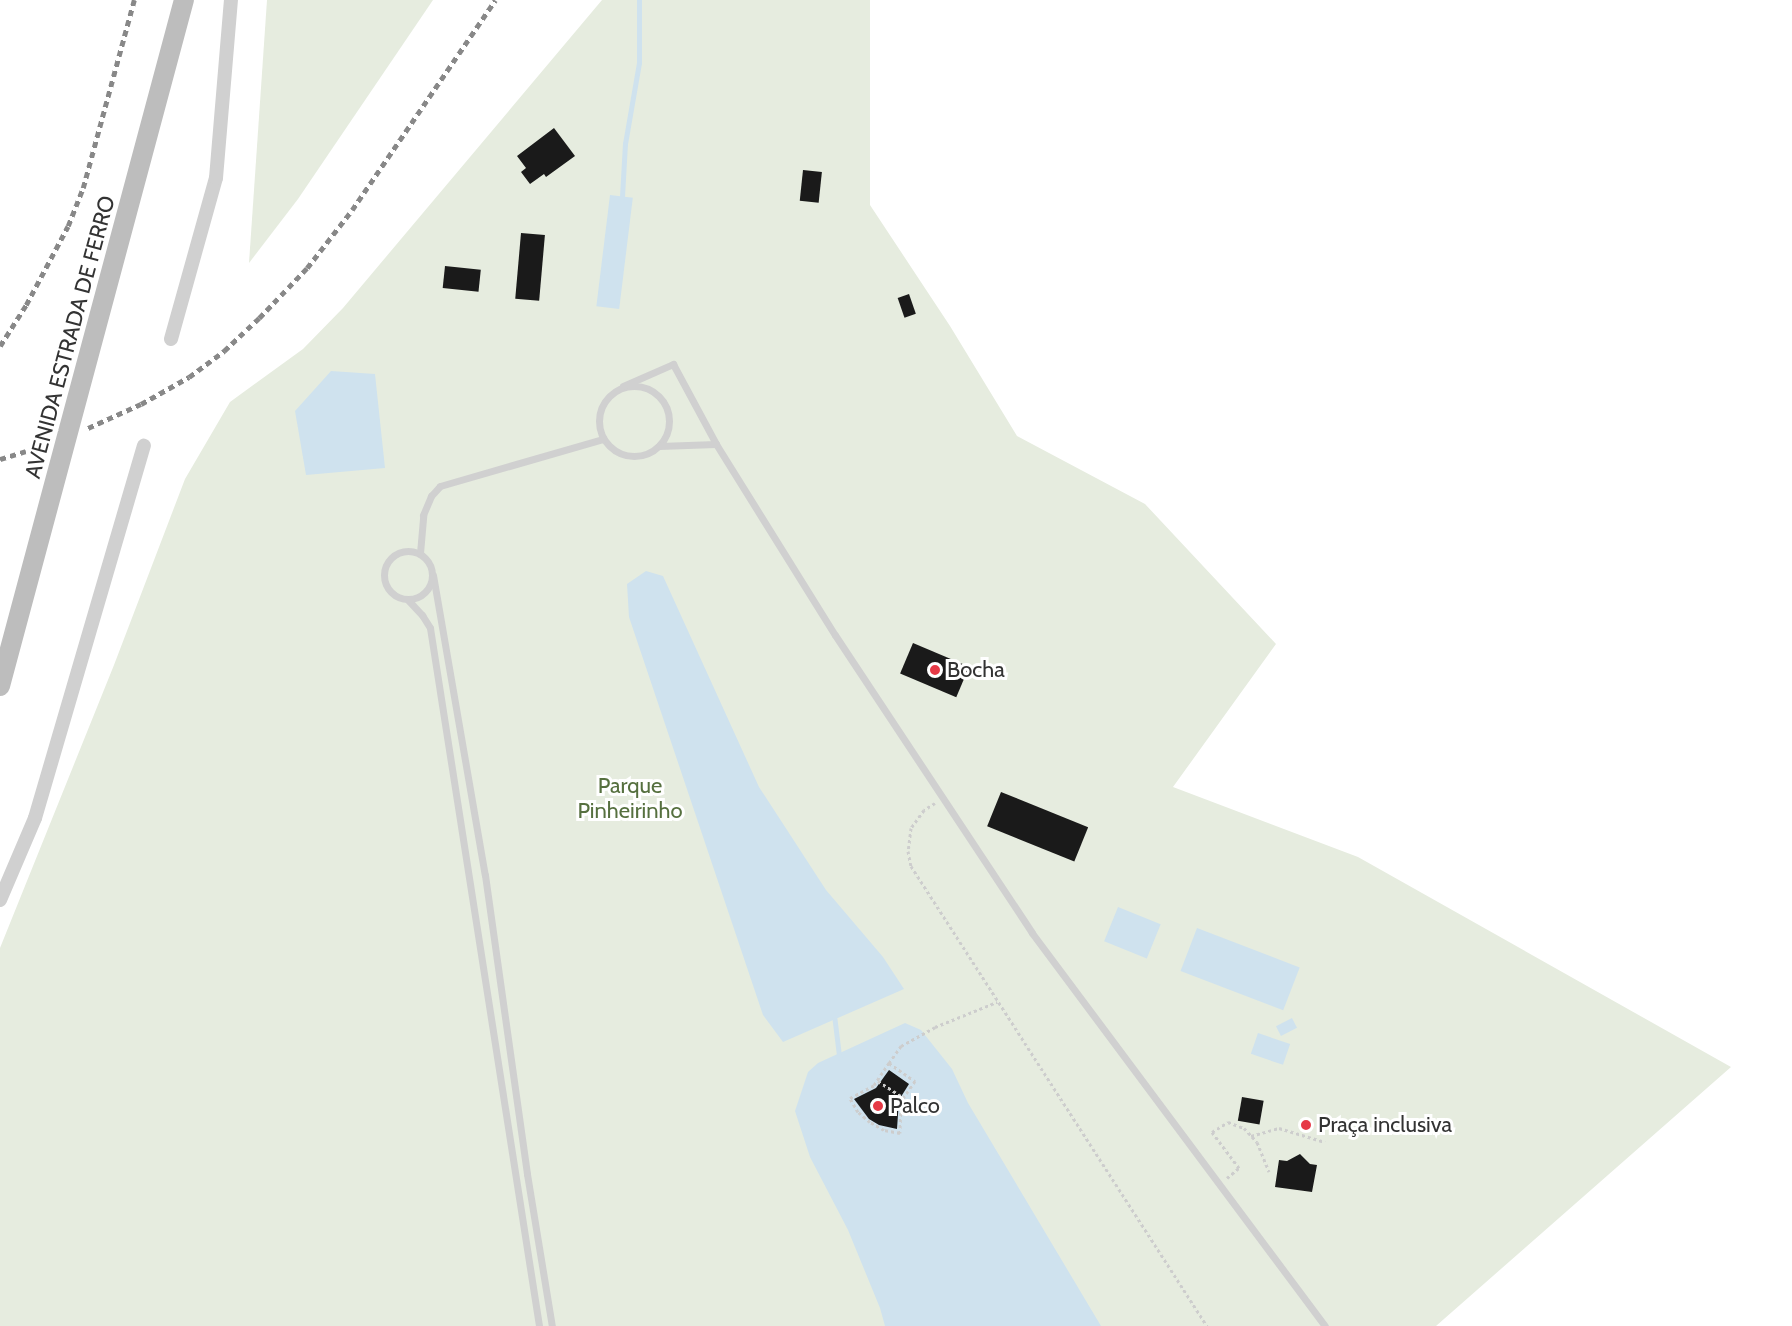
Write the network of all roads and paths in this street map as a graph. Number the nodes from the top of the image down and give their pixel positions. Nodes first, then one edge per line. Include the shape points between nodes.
1 (184, 0) edge
2 (231, 0) edge
3 (171, 339) dead end
4 (623, 386) junction
5 (603, 439) junction
6 (716, 444) junction
7 (144, 446) dead end
8 (659, 446) junction
9 (420, 553) junction
10 (433, 575) junction
11 (408, 600) junction
12 (0, 686) edge
13 (942, 798) junction
14 (0, 900) edge
15 (998, 1002) junction
16 (889, 1063) junction
17 (877, 1081) junction
18 (904, 1098) junction
19 (1251, 1136) junction
20 (1325, 1142) dead end
21 (1269, 1172) dead end
22 (1219, 1184) junction
23 (539, 1326) edge
24 (552, 1326) edge
25 (1206, 1326) edge
26 (1325, 1326) edge

1 - 12 main road, AVENIDA ESTRADA DE FERRO
2 - 3 street via 216,178
4 - 5 lane via 609,395 600,408 598,424
4 - 6 lane via 673,364
4 - 8 lane via 639,385 654,390 665,402 670,417 668,433
5 - 8 lane via 614,451 629,456 645,455
5 - 9 lane via 440,486 423,515
6 - 8 lane
6 - 13 lane
7 - 14 street via 35,818
9 - 10 lane via 429,562
9 - 11 lane via 408,550 395,554 386,563 386,588 396,597
10 - 11 lane via 430,587 420,597
10 - 24 lane via 485,875
11 - 23 lane via 430,628
13 - 15 path via 924,810 910,828 911,866
13 - 22 lane via 1032,933
15 - 16 path via 901,1046
15 - 25 path
16 - 17 path
16 - 18 path via 915,1081
17 - 18 path
17 - 18 path via 850,1098 870,1122 900,1133
19 - 20 path via 1279,1128
19 - 21 path
19 - 22 path via 1244,1128 1228,1122 1212,1132 1239,1168
22 - 26 lane

